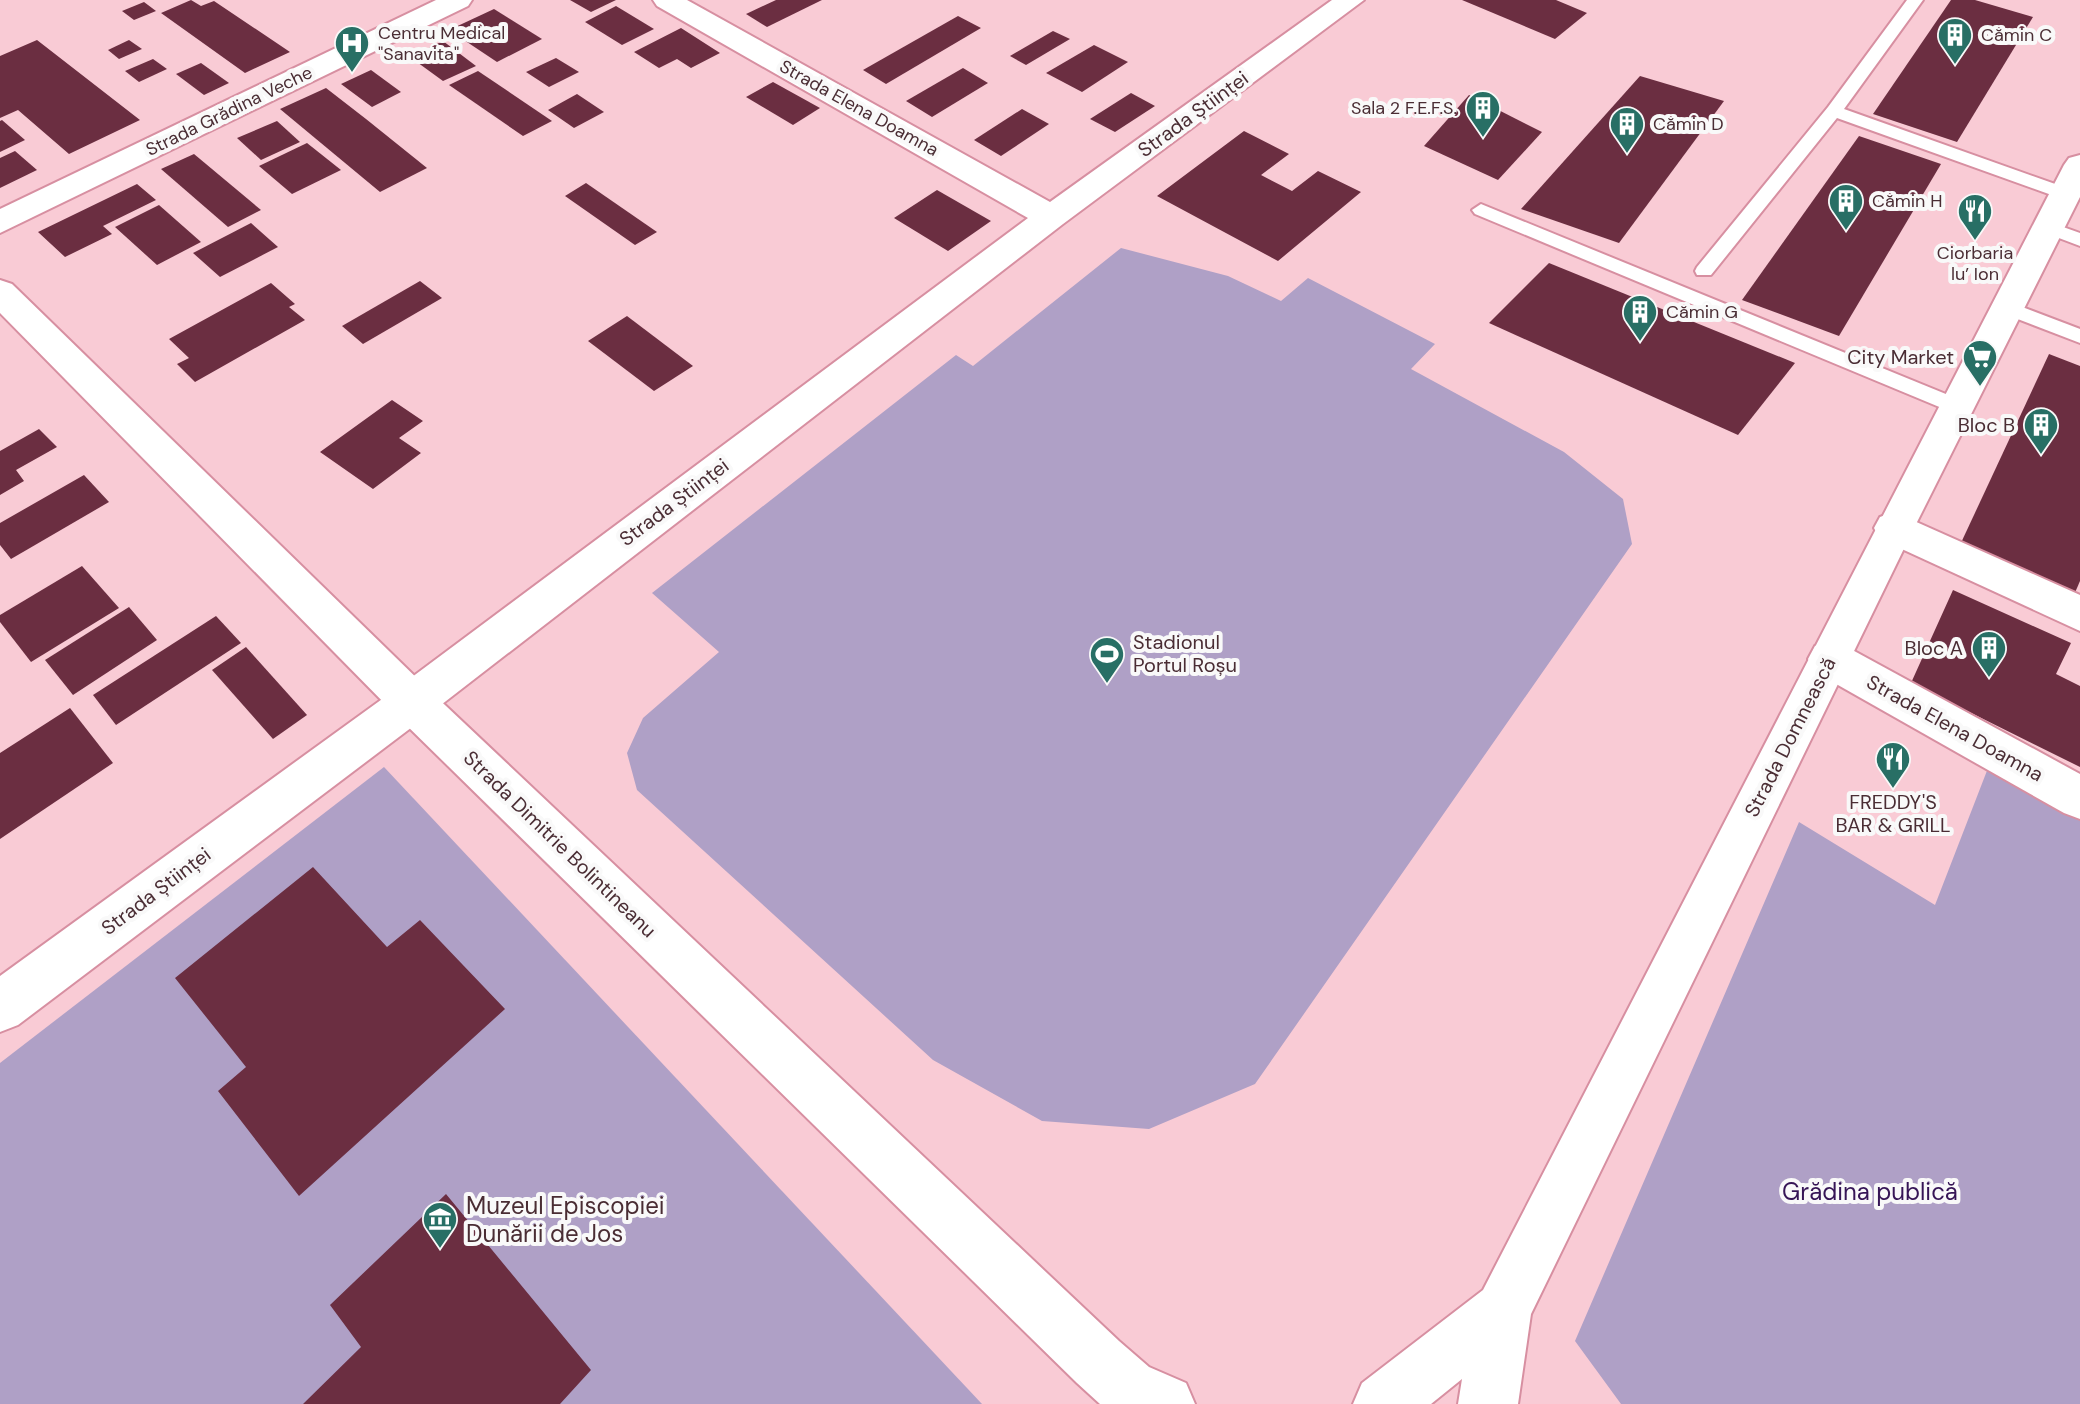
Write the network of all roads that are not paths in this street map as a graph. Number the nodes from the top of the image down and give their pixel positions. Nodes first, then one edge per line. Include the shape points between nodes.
1 (458, 0) edge
2 (667, 0) edge
3 (1350, 0) edge
4 (1915, 0) edge
5 (1834, 111) junction
6 (2069, 207) edge
7 (1481, 210) dead end
8 (1051, 217) junction
9 (0, 222) edge
10 (1704, 271) dead end
11 (0, 292) edge
12 (2009, 308) junction
13 (2080, 336) edge
14 (1956, 406) junction
15 (1894, 528) junction
16 (2080, 614) edge
17 (1830, 659) junction
18 (412, 702) junction
19 (2080, 798) edge
20 (0, 1007) edge
21 (1503, 1310) junction
22 (1142, 1399) edge
23 (1383, 1404) edge
24 (1488, 1404) edge

1 - 9 street, Strada Grădina Veche
2 - 8 street, Strada Elena Doamna
3 - 8 street, Strada Științei
4 - 5 lane
5 - 6 lane
5 - 10 lane
6 - 12 street, Strada Domnească
7 - 14 lane
8 - 18 street, Strada Științei
11 - 18 street, Strada Dimitrie Bolintineanu
12 - 13 lane
12 - 14 street, Strada Domnească
14 - 15 street, Strada Domnească
15 - 16 street
15 - 17 street, Strada Domnească
17 - 19 street, Strada Elena Doamna
17 - 21 street, Strada Domnească
18 - 20 street, Strada Științei
18 - 22 street, Strada Dimitrie Bolintineanu
21 - 23 street, Strada Domnească
21 - 24 street, Strada Domnească

